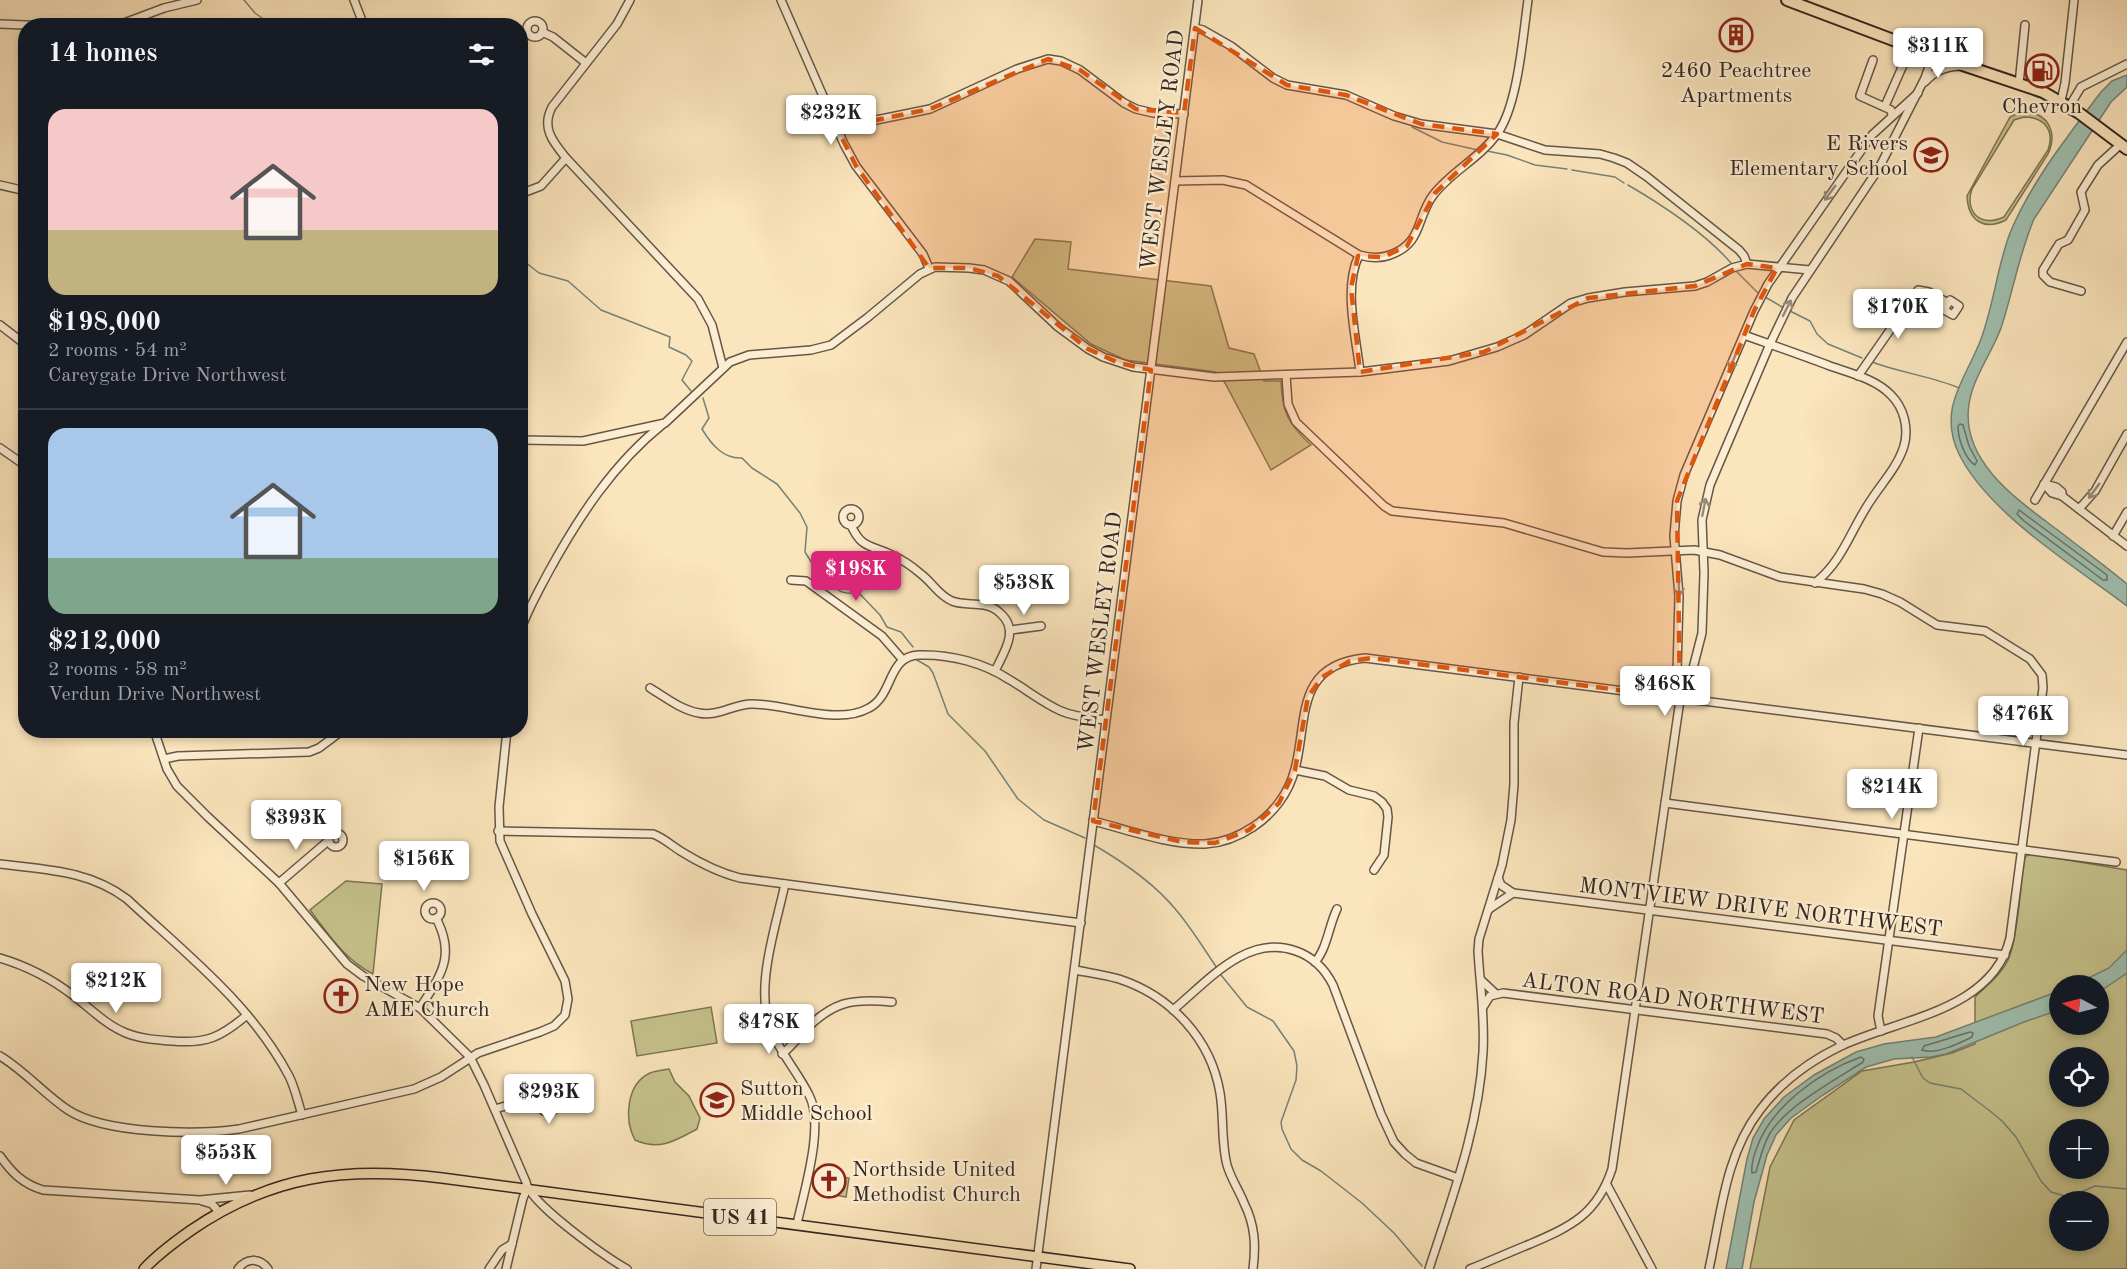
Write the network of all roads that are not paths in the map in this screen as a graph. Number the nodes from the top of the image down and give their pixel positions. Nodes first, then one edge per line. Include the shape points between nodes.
1 (197, 0) edge
2 (354, 0) edge
3 (630, 0) edge
4 (781, 0) edge
5 (1198, 0) edge
6 (1528, 0) edge
7 (2074, 0) edge
8 (1794, 1) edge
9 (137, 18) edge
10 (361, 18) edge
11 (0, 24) edge
12 (18, 25) edge
13 (2025, 25) dead end
14 (1194, 28) junction
15 (542, 32) dead end
16 (1911, 47) junction
17 (1933, 56) junction
18 (1874, 60) dead end
19 (586, 63) junction
20 (2127, 64) edge
21 (1965, 66) junction
22 (2065, 83) junction
23 (2019, 84) junction
24 (2081, 87) junction
25 (1919, 90) junction
26 (1885, 106) junction
27 (2070, 107) junction
28 (1184, 114) junction
29 (1892, 115) junction
30 (837, 128) junction
31 (1497, 134) junction
32 (2121, 144) edge
33 (566, 158) junction
34 (1175, 182) junction
35 (0, 185) edge
36 (18, 189) edge
37 (528, 191) edge
38 (1359, 255) junction
39 (1747, 264) junction
40 (929, 268) junction
41 (1777, 268) junction
42 (1810, 270) junction
43 (2081, 291) dead end
44 (1948, 303) dead end
45 (0, 325) edge
46 (1744, 335) junction
47 (18, 339) edge
48 (2127, 342) edge
49 (1770, 344) junction
50 (723, 368) junction
51 (1151, 370) junction
52 (1360, 372) junction
53 (1287, 375) junction
54 (1858, 376) junction
55 (664, 423) junction
56 (2127, 434) edge
57 (528, 440) edge
58 (0, 448) edge
59 (18, 460) edge
60 (2044, 484) junction
61 (2035, 500) dead end
62 (2079, 509) junction
63 (2127, 512) edge
64 (851, 525) dead end
65 (2113, 536) junction
66 (2127, 546) edge
67 (1675, 550) junction
68 (1703, 551) junction
69 (791, 580) dead end
70 (1815, 583) junction
71 (528, 613) edge
72 (1041, 626) dead end
73 (1011, 630) junction
74 (902, 660) junction
75 (995, 671) junction
76 (1519, 677) junction
77 (1682, 686) junction
78 (650, 688) dead end
79 (1680, 698) junction
80 (1105, 720) junction
81 (1919, 728) junction
82 (157, 738) edge
83 (332, 738) edge
84 (506, 738) edge
85 (2037, 743) junction
86 (2127, 755) edge
87 (164, 759) junction
88 (1295, 770) junction
89 (1665, 804) junction
90 (1093, 821) junction
91 (498, 831) junction
92 (1903, 834) junction
93 (328, 841) dead end
94 (2022, 849) junction
95 (2116, 862) dead end
96 (0, 864) edge
97 (1374, 870) dead end
98 (1498, 878) junction
99 (279, 883) junction
100 (785, 884) junction
101 (1513, 893) junction
102 (1337, 909) dead end
103 (1650, 909) junction
104 (1487, 910) junction
105 (436, 918) dead end
106 (1081, 923) junction
107 (1888, 940) junction
108 (2005, 955) junction
109 (0, 958) edge
110 (1315, 962) junction
111 (1075, 970) junction
112 (1481, 980) junction
113 (1496, 994) junction
114 (892, 1002) dead end
115 (1483, 1007) junction
116 (420, 1008) junction
117 (1173, 1010) junction
118 (1635, 1010) junction
119 (247, 1015) junction
120 (1881, 1031) junction
121 (1843, 1045) junction
122 (782, 1054) junction
123 (0, 1056) edge
124 (470, 1057) junction
125 (540, 1104) dead end
126 (495, 1109) junction
127 (302, 1115) junction
128 (0, 1156) edge
129 (1458, 1178) junction
130 (1607, 1185) junction
131 (527, 1189) junction
132 (255, 1194) junction
133 (200, 1200) junction
134 (212, 1200) junction
135 (221, 1211) junction
136 (797, 1224) junction
137 (187, 1233) junction
138 (512, 1244) junction
139 (1038, 1256) junction
140 (144, 1269) edge
141 (152, 1269) edge
142 (238, 1269) edge
143 (268, 1269) edge
144 (489, 1269) edge
145 (506, 1269) edge
146 (627, 1269) edge
147 (1036, 1269) edge
148 (1130, 1269) edge
149 (1252, 1269) edge
150 (1429, 1269) edge
151 (1470, 1269) edge
152 (1652, 1269) edge
153 (1709, 1269) edge

1 - 9 street
2 - 10 street
3 - 19 street via 617,24
4 - 30 street
5 - 14 street, WEST WESLEY ROAD
6 - 31 street via 1518,75
7 - 22 street
8 - 16 highway
11 - 12 street
13 - 23 street
14 - 28 street, WEST WESLEY ROAD
14 - 31 street via 1231,46 1287,85 1346,95 1421,124
15 - 19 street
16 - 17 highway
16 - 26 street
17 - 21 highway
17 - 25 street
18 - 26 street via 1860,96
19 - 33 street via 548,117 550,136
20 - 24 street
21 - 23 highway
21 - 25 street via 1938,71
22 - 24 street
22 - 27 street
23 - 27 highway
24 - 27 street
25 - 29 street
25 - 42 street via 1873,178
26 - 29 street
27 - 32 highway
28 - 30 street via 1136,109 1080,70 1048,59 930,109
28 - 34 street, WEST WESLEY ROAD
29 -> 41 street via 1872,135
30 - 40 street via 856,166
31 - 38 street via 1435,193 1407,246 1383,257
31 - 39 street via 1545,150 1600,154 1627,164 1739,250
32 - 43 street via 2098,165 2081,192 2085,210 2068,240 2059,244 2043,270 2050,282
33 - 37 street via 541,186
33 - 50 street via 698,299 712,325
34 - 38 street via 1223,180 1246,185
34 - 51 street, WEST WESLEY ROAD
35 - 36 street
38 - 52 street via 1351,288
39 - 41 street
39 - 52 street via 1695,286 1578,300 1524,335 1465,358
40 - 50 street via 831,345 749,355
40 - 51 street via 969,268 998,276 1017,287 1058,327 1088,349 1119,363
41 - 42 street
41 - 46 street
49 -> 42 street
44 - 54 street via 1918,290
45 - 47 street
46 - 49 street
46 -> 67 street via 1680,486 1674,518
48 - 60 street
49 - 54 street
68 -> 49 street via 1702,520 1707,494
50 - 55 street
51 - 53 street via 1214,377
51 - 80 street, WEST WESLEY ROAD
52 - 53 street
53 - 67 street via 1288,404 1296,422 1384,506 1401,513 1511,525 1603,552
54 - 70 street via 1881,387 1897,401 1905,419 1905,443 1897,463 1869,502 1839,558
55 - 57 street via 583,441
55 - 71 street via 619,467 588,507
56 -> 62 street via 2095,491
58 - 59 street
60 - 61 street
60 - 62 street via 2056,486
62 - 65 street
63 - 65 street
64 - 73 street via 863,543 922,574 947,599 996,609
65 - 66 street
67 - 68 street
67 -> 77 street via 1679,596 1677,672
68 - 70 street via 1779,577
68 - 77 street via 1702,633 1691,676
69 - 74 street via 806,581 882,636
70 - 85 street via 1882,594 1937,625 1985,631 2030,659 2039,669 2043,683
72 - 73 street
73 - 75 street
74 - 75 street via 919,655 948,657
74 - 78 street via 878,701 849,715 753,704 702,714
75 - 80 street via 1060,711
76 - 79 street
76 - 88 street via 1372,658 1342,663 1322,677 1308,697
76 - 98 street via 1513,806
77 - 79 street
79 - 81 street
79 - 89 street
80 - 90 street, WEST WESLEY ROAD
81 - 85 street
81 - 92 street
82 - 87 street
83 - 87 street via 309,752
84 - 91 street
85 - 86 street
85 - 94 street
87 - 99 street via 184,794
88 - 90 street via 1270,814 1249,830 1223,841 1182,842
88 - 97 street via 1325,776 1382,802 1388,817 1384,855
89 - 92 street
89 - 103 street
90 - 106 street, WEST WESLEY ROAD
91 - 100 street via 652,834 727,875
91 - 124 street via 504,852 566,981 568,1004 565,1015 554,1026
92 - 94 street
92 - 107 street
93 - 99 street
94 - 95 street
94 - 108 street
96 - 119 street via 75,874 114,889
98 - 101 street
98 - 104 street
99 - 116 street via 347,964
100 - 106 street
100 - 122 street via 764,992 769,1024
101 - 103 street, MONTVIEW DRIVE NORTHWEST
101 - 104 street
102 - 110 street via 1323,951
103 - 107 street, MONTVIEW DRIVE NORTHWEST
103 - 118 street
104 - 112 street via 1479,939
105 - 116 street via 446,943 445,962
106 - 111 street, WEST WESLEY ROAD
107 - 108 street, MONTVIEW DRIVE NORTHWEST
107 - 120 street via 1878,1016
108 - 120 street via 1990,976 1959,1000
109 - 119 street via 45,976 112,1026 143,1038 206,1041 226,1032
110 - 117 street via 1287,948 1254,949 1228,964
110 - 129 street via 1333,985 1395,1142 1416,1163
111 - 117 street via 1131,984
111 - 139 street, WEST WESLEY ROAD
112 - 113 street, ALTON ROAD NORTHWEST
112 - 115 street
113 - 115 street, ALTON ROAD NORTHWEST
113 - 118 street, ALTON ROAD NORTHWEST
114 - 122 street via 859,1000 834,1006
115 - 129 street via 1479,1093
116 - 124 street
117 - 149 street via 1200,1039 1216,1077 1227,1163 1255,1232
118 - 121 street, ALTON ROAD NORTHWEST via 1827,1034
118 - 130 street
119 - 127 street via 289,1076
120 - 121 street
121 - 153 street via 1788,1080 1749,1125 1732,1161
122 - 136 street via 809,1095 816,1120
123 - 127 street via 69,1111 106,1125 214,1132
124 - 126 street
124 - 127 street via 414,1089
125 - 126 street via 512,1104
126 - 131 street
128 - 133 street via 17,1177 43,1190
129 - 150 street
130 - 151 street via 1593,1207 1571,1226
130 - 152 street
131 - 132 main road, US 41 via 407,1173 369,1172 313,1178
131 - 136 main road, US 41
131 - 138 street
131 - 146 street via 591,1245
132 - 134 street
132 - 135 main road, US 41
133 - 134 street
133 - 135 street
134 - 135 street via 219,1203
135 - 137 main road, US 41
136 - 139 main road, US 41
137 - 140 main road, US 41
137 - 141 main road, US 41
138 - 144 street via 502,1250
138 - 145 street
139 - 147 street, WEST WESLEY ROAD
139 - 148 main road, US 41
142 - 143 street via 255,1260

